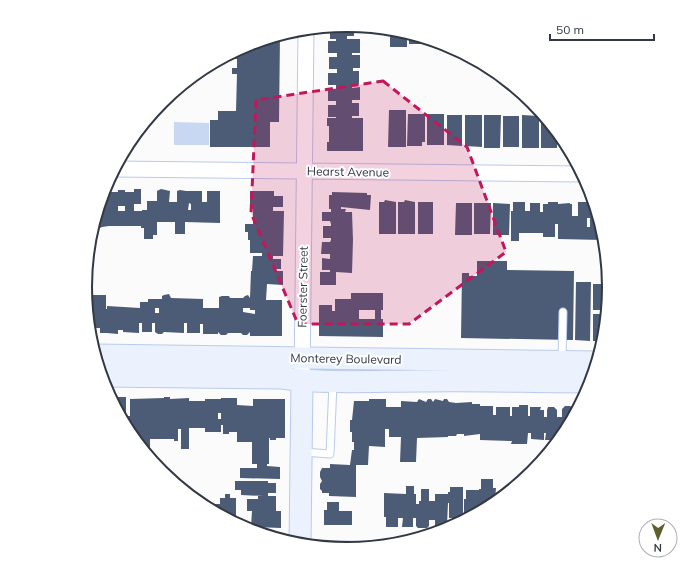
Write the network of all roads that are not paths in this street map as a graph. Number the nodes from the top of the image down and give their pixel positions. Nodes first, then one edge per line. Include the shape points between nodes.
1 (306, 35) edge
2 (121, 169) edge
3 (304, 171) junction
4 (576, 174) edge
5 (563, 312) dead end
6 (102, 355) edge
7 (302, 358) junction
8 (590, 364) edge
9 (562, 372) junction
10 (108, 376) edge
11 (585, 380) edge
12 (302, 381) junction
13 (333, 381) junction
14 (301, 452) junction
15 (300, 538) edge

1 - 3 street, Foerster Street
2 - 3 street, Hearst Avenue
3 - 4 street, Hearst Avenue
3 - 7 street, Foerster Street
5 - 9 lane
6 - 7 main road, Monterey Boulevard
7 - 9 main road, Monterey Boulevard
7 - 12 street, Foerster Street
8 - 9 main road, Monterey Boulevard
9 - 11 main road, Monterey Boulevard
9 - 13 main road, Monterey Boulevard
10 - 12 main road, Monterey Boulevard via 282,378
12 - 13 main road, Monterey Boulevard
12 - 14 main road, Foerster Street
13 - 14 lane via 330,454
14 - 15 main road, Foerster Street

